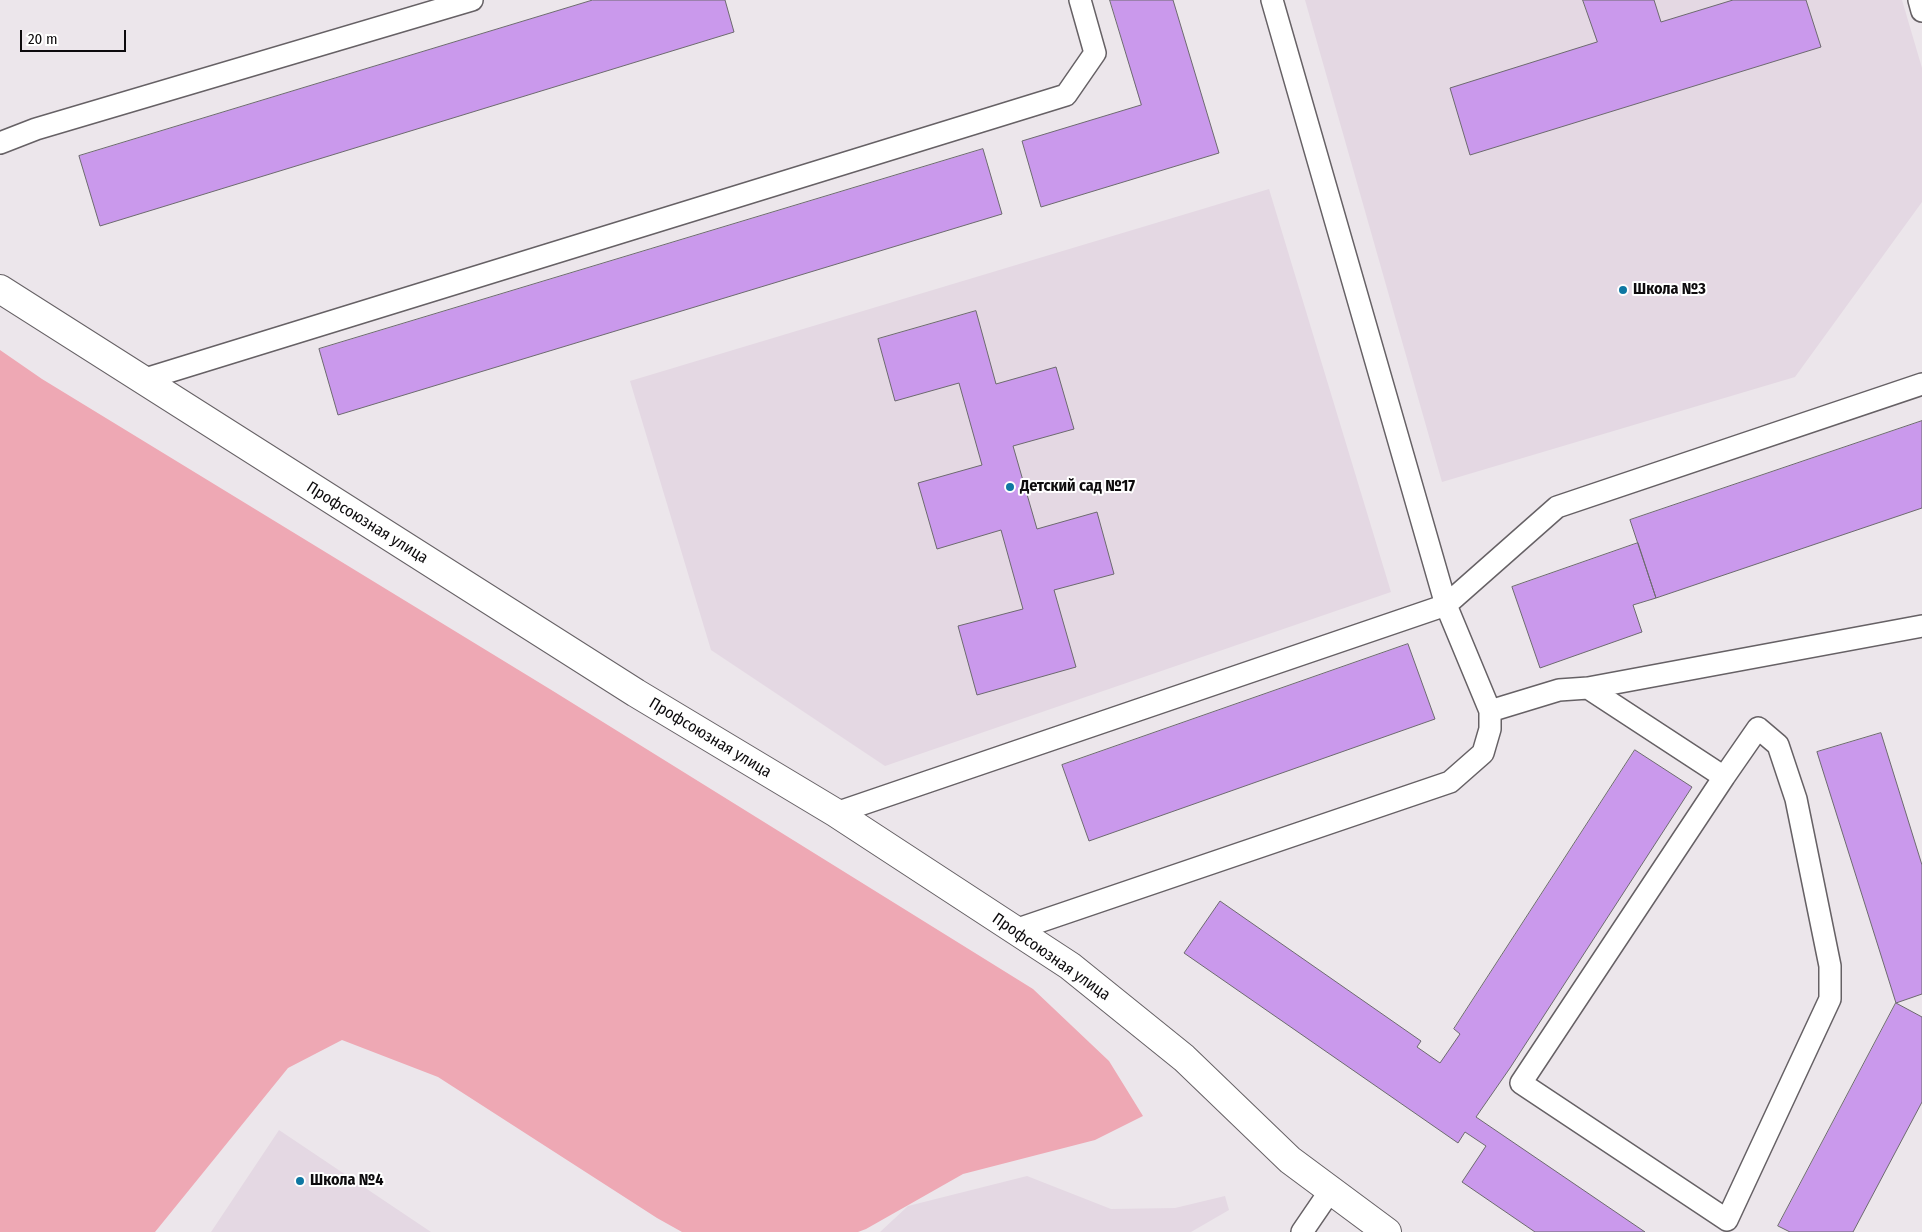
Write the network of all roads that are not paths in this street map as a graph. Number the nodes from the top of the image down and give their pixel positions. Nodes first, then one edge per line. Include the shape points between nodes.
1 (472, 0) edge
2 (1080, 0) edge
3 (1272, 0) edge
4 (1919, 0) edge
5 (1922, 11) edge
6 (0, 144) edge
7 (0, 289) edge
8 (142, 380) junction
9 (1922, 384) edge
10 (1446, 605) junction
11 (1922, 626) edge
12 (1588, 688) junction
13 (1490, 711) junction
14 (1724, 777) junction
15 (836, 813) junction
16 (1014, 930) junction
17 (1330, 1191) junction
18 (1302, 1232) edge
19 (1387, 1232) edge

1 - 6 lane via 36,129
2 - 8 lane via 1095,53 1066,94
3 - 10 lane
4 - 5 lane
7 - 8 street, Профсоюзная улица
8 - 15 street, Профсоюзная улица via 636,693
9 - 10 lane via 1557,507
10 - 13 lane
10 - 15 lane
11 - 12 lane
12 - 13 lane via 1559,690
12 - 14 lane
13 - 16 lane via 1490,730 1483,753 1450,782
14 - 14 lane via 1758,728 1778,745 1796,799 1830,966 1830,999 1727,1220 1521,1083
15 - 16 street, Профсоюзная улица
16 - 17 street, Профсоюзная улица via 1070,966 1184,1058 1290,1160
17 - 18 lane
17 - 19 street, Профсоюзная улица

